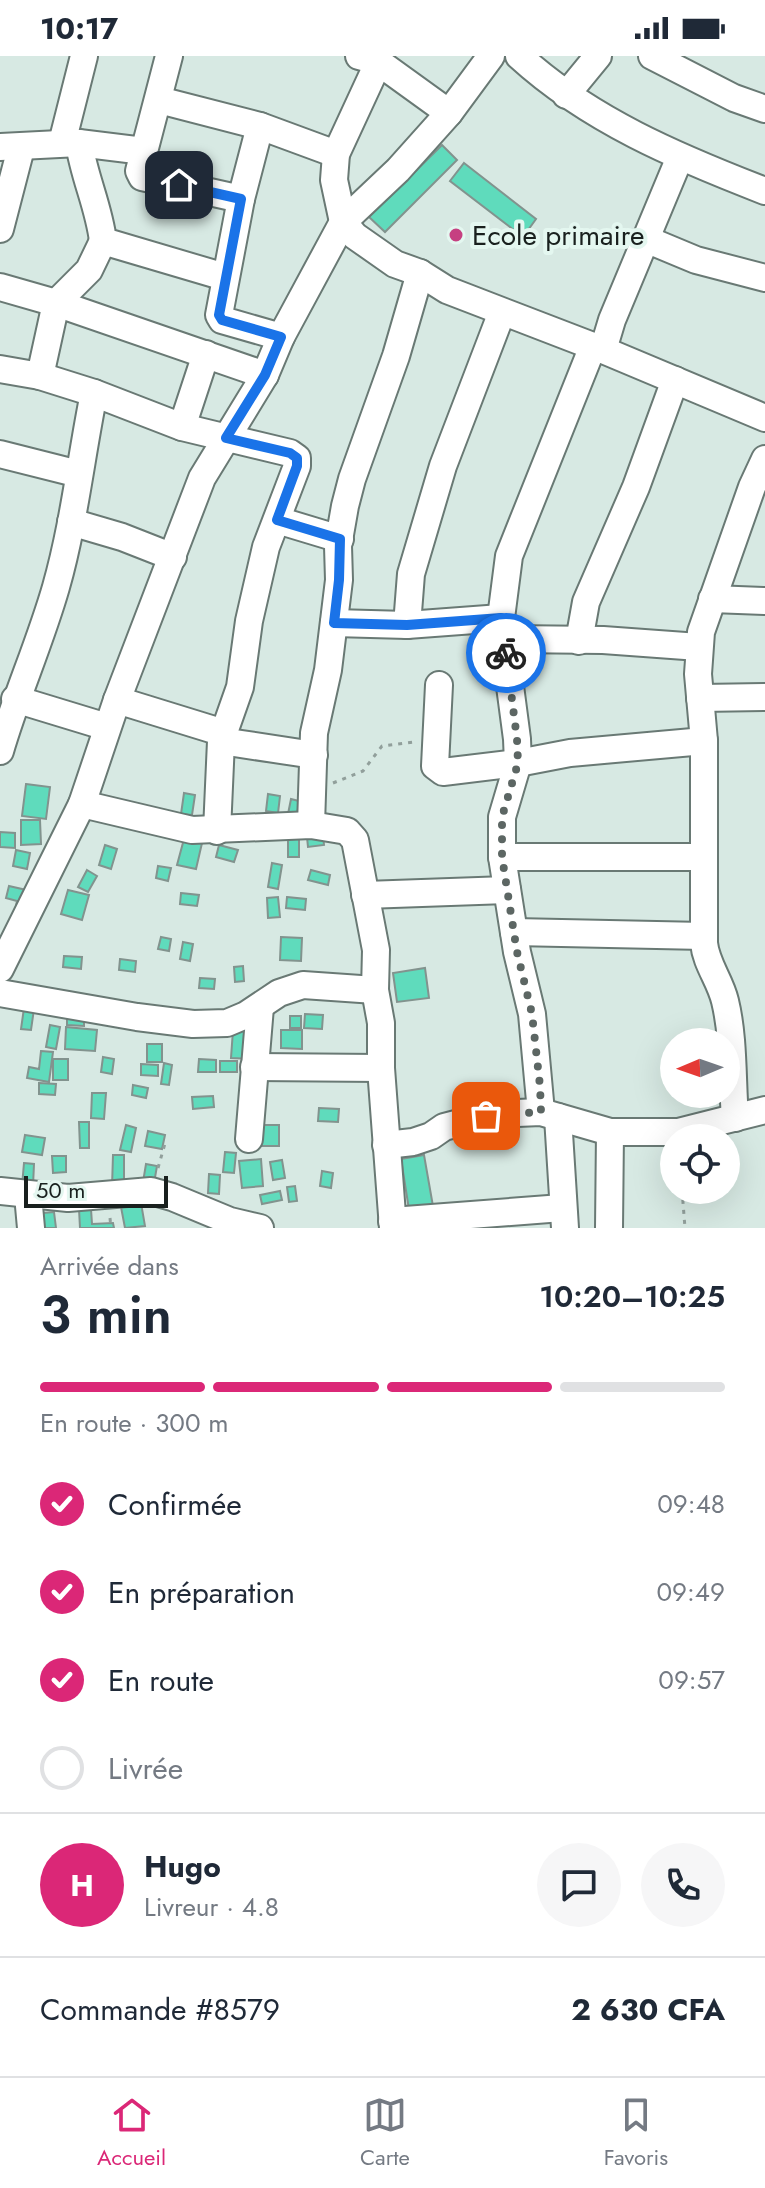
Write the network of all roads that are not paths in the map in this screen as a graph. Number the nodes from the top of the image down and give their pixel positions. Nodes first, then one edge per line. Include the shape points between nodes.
1 (84, 56) edge
2 (169, 56) edge
3 (519, 56) edge
4 (598, 56) edge
5 (652, 56) edge
6 (486, 57) edge
7 (371, 58) edge
8 (566, 95) junction
9 (159, 100) junction
10 (765, 109) edge
11 (449, 113) junction
12 (260, 126) junction
13 (71, 143) junction
14 (11, 148) edge
15 (144, 151) junction
16 (336, 154) junction
17 (680, 157) junction
18 (765, 191) edge
19 (241, 199) junction
20 (343, 222) junction
21 (0, 229) edge
22 (648, 240) junction
23 (103, 241) junction
24 (420, 273) junction
25 (225, 277) junction
26 (765, 278) edge
27 (0, 287) edge
28 (56, 303) junction
29 (502, 312) junction
30 (281, 337) junction
31 (598, 348) junction
32 (206, 354) junction
33 (0, 369) edge
34 (265, 375) junction
35 (40, 376) junction
36 (675, 380) junction
37 (94, 393) junction
38 (765, 418) edge
39 (182, 427) junction
40 (226, 438) junction
41 (0, 454) edge
42 (765, 459) edge
43 (79, 474) junction
44 (756, 510) edge
45 (277, 520) junction
46 (71, 522) junction
47 (340, 539) junction
48 (173, 557) junction
49 (712, 599) junction
50 (765, 601) edge
51 (334, 623) junction
52 (407, 625) junction
53 (503, 628) junction
54 (579, 641) junction
55 (699, 647) junction
56 (439, 685) dead end
57 (765, 697) edge
58 (700, 698) junction
59 (15, 699) junction
60 (117, 700) junction
61 (107, 727) junction
62 (222, 737) junction
63 (704, 741) junction
64 (0, 751) edge
65 (314, 755) junction
66 (518, 763) junction
67 (82, 804) junction
68 (311, 825) junction
69 (217, 831) junction
70 (502, 857) junction
71 (703, 857) junction
72 (507, 890) junction
73 (365, 895) junction
74 (514, 932) junction
75 (6, 934) edge
76 (704, 936) junction
77 (0, 969) edge
78 (375, 990) junction
79 (0, 993) edge
80 (260, 1007) junction
81 (254, 1067) junction
82 (381, 1068) junction
83 (765, 1110) edge
84 (550, 1114) junction
85 (735, 1118) junction
86 (610, 1132) junction
87 (249, 1139) dead end
88 (386, 1145) junction
89 (0, 1191) edge
90 (28, 1195) junction
91 (564, 1218) edge
92 (392, 1224) edge
93 (31, 1228) edge
94 (260, 1228) edge
95 (609, 1228) edge

1 - 13 street
2 - 9 street
3 - 8 street
4 - 8 street
5 - 10 street
6 - 11 street
7 - 11 street
7 - 16 street via 373,74
8 - 17 street
9 - 12 street
9 - 15 street
11 - 20 street
12 - 16 street
12 - 19 street
13 - 14 street
13 - 15 street
13 - 23 street via 101,216
14 - 21 street
15 - 19 street via 142,177
16 - 20 street via 334,180
17 - 18 street
17 - 22 street
19 - 25 street
20 - 24 street via 395,264
20 - 30 street
22 - 26 street via 696,260
22 - 31 street
23 - 25 street
23 - 28 street via 89,270
24 - 29 street
24 - 47 street via 352,479
25 - 30 street via 222,320
27 - 28 street
28 - 32 street
28 - 35 street
29 - 31 street
29 - 52 street via 435,493 411,574
30 - 34 street
31 - 36 street
31 - 53 street via 509,556
32 - 34 street
32 - 39 street
33 - 35 street
34 - 40 street
35 - 37 street
36 - 38 street
36 - 54 street via 586,602
37 - 39 street
37 - 43 street
39 - 40 street
40 - 45 street via 297,458
40 - 48 street via 202,478
41 - 43 street
42 - 44 street
43 - 46 street
44 - 49 street
45 - 47 street
45 - 62 street via 249,621 240,687
46 - 48 street
46 - 59 street via 56,587
47 - 51 street
48 - 60 street
49 - 50 street
49 - 55 street
51 - 52 street
51 - 65 street
52 - 53 street
53 - 54 street
53 - 66 street
54 - 55 street
55 - 58 street
56 - 66 street via 438,771
57 - 58 street
58 - 63 street
59 - 61 street
59 - 64 street
60 - 61 street
60 - 62 street
61 - 67 street
62 - 65 street
62 - 69 street
63 - 66 street
63 - 71 street
65 - 68 street
66 - 70 street via 502,817
67 - 69 street
67 - 75 street
68 - 69 street
68 - 73 street via 347,831 355,840
70 - 71 street
70 - 72 street
71 - 76 street
72 - 73 street
72 - 74 street
73 - 78 street via 376,950
74 - 76 street
74 - 84 street via 532,1014 540,1086
75 - 77 street
76 - 85 street via 705,955 725,1003
78 - 80 street via 303,985
78 - 82 street
79 - 80 street via 193,1024 227,1023
80 - 81 street
81 - 82 street
81 - 87 street
82 - 88 street
83 - 85 street
84 - 86 street
84 - 88 street via 486,1116 413,1142
84 - 91 street
85 - 86 street via 678,1132
86 - 95 street
88 - 92 street
89 - 90 street
90 - 93 street
90 - 94 street via 68,1198 151,1191
91 - 92 street

